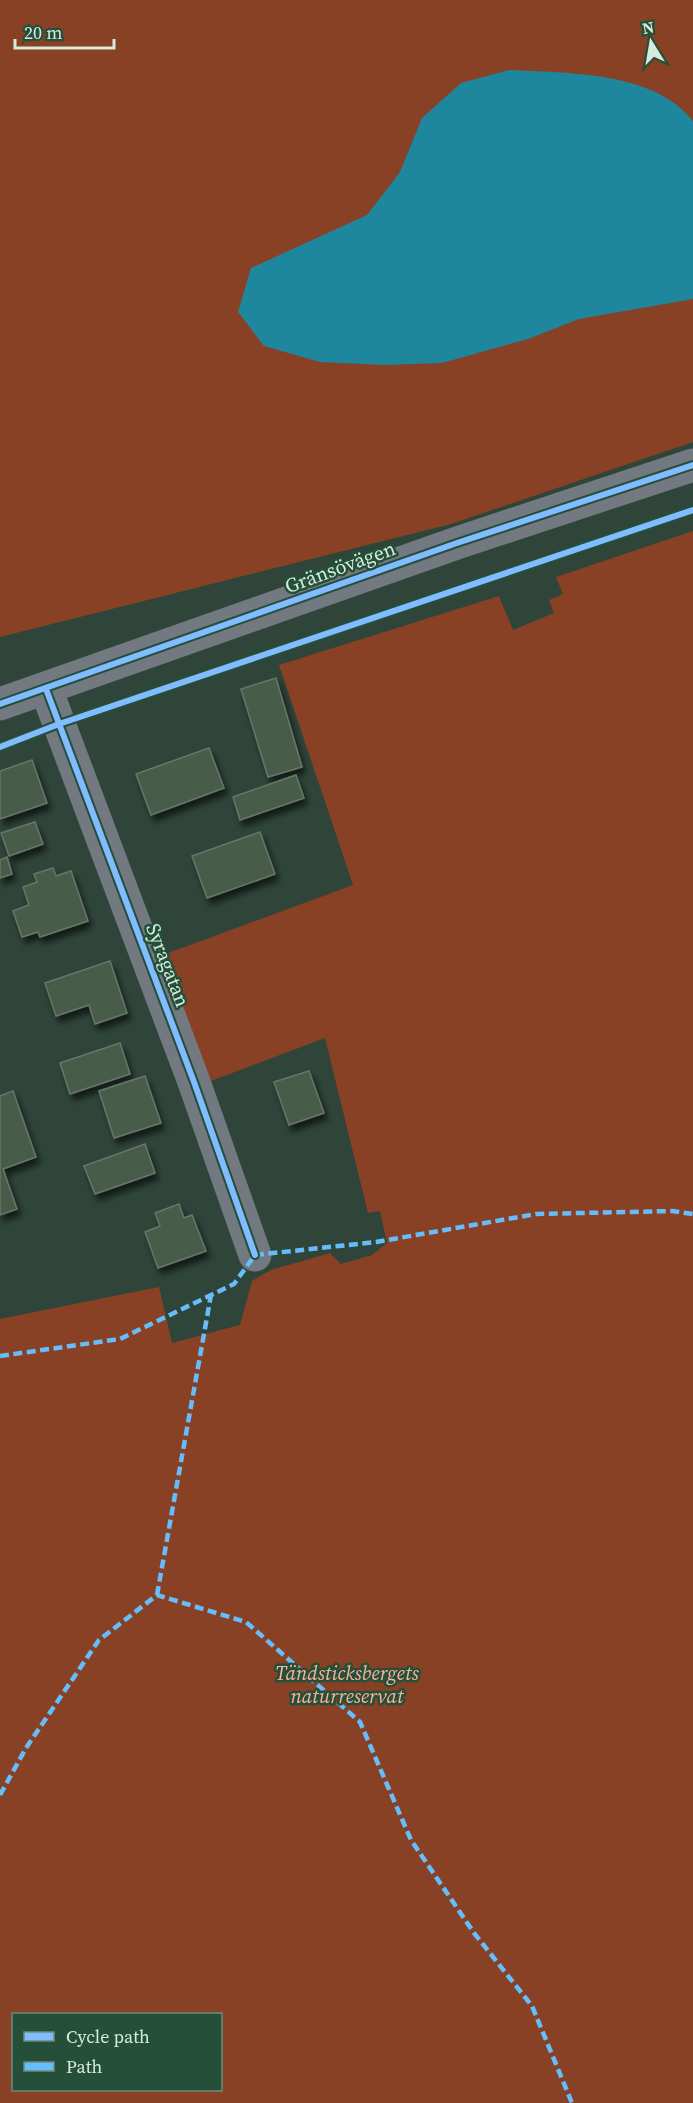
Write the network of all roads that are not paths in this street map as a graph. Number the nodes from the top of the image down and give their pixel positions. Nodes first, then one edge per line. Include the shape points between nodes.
1 (693, 465) edge
2 (46, 689) junction
3 (0, 704) edge
4 (255, 1255) dead end

1 - 2 street, Gränsövägen via 457,543
2 - 3 street, Gränsövägen
2 - 4 street, Syragatan

